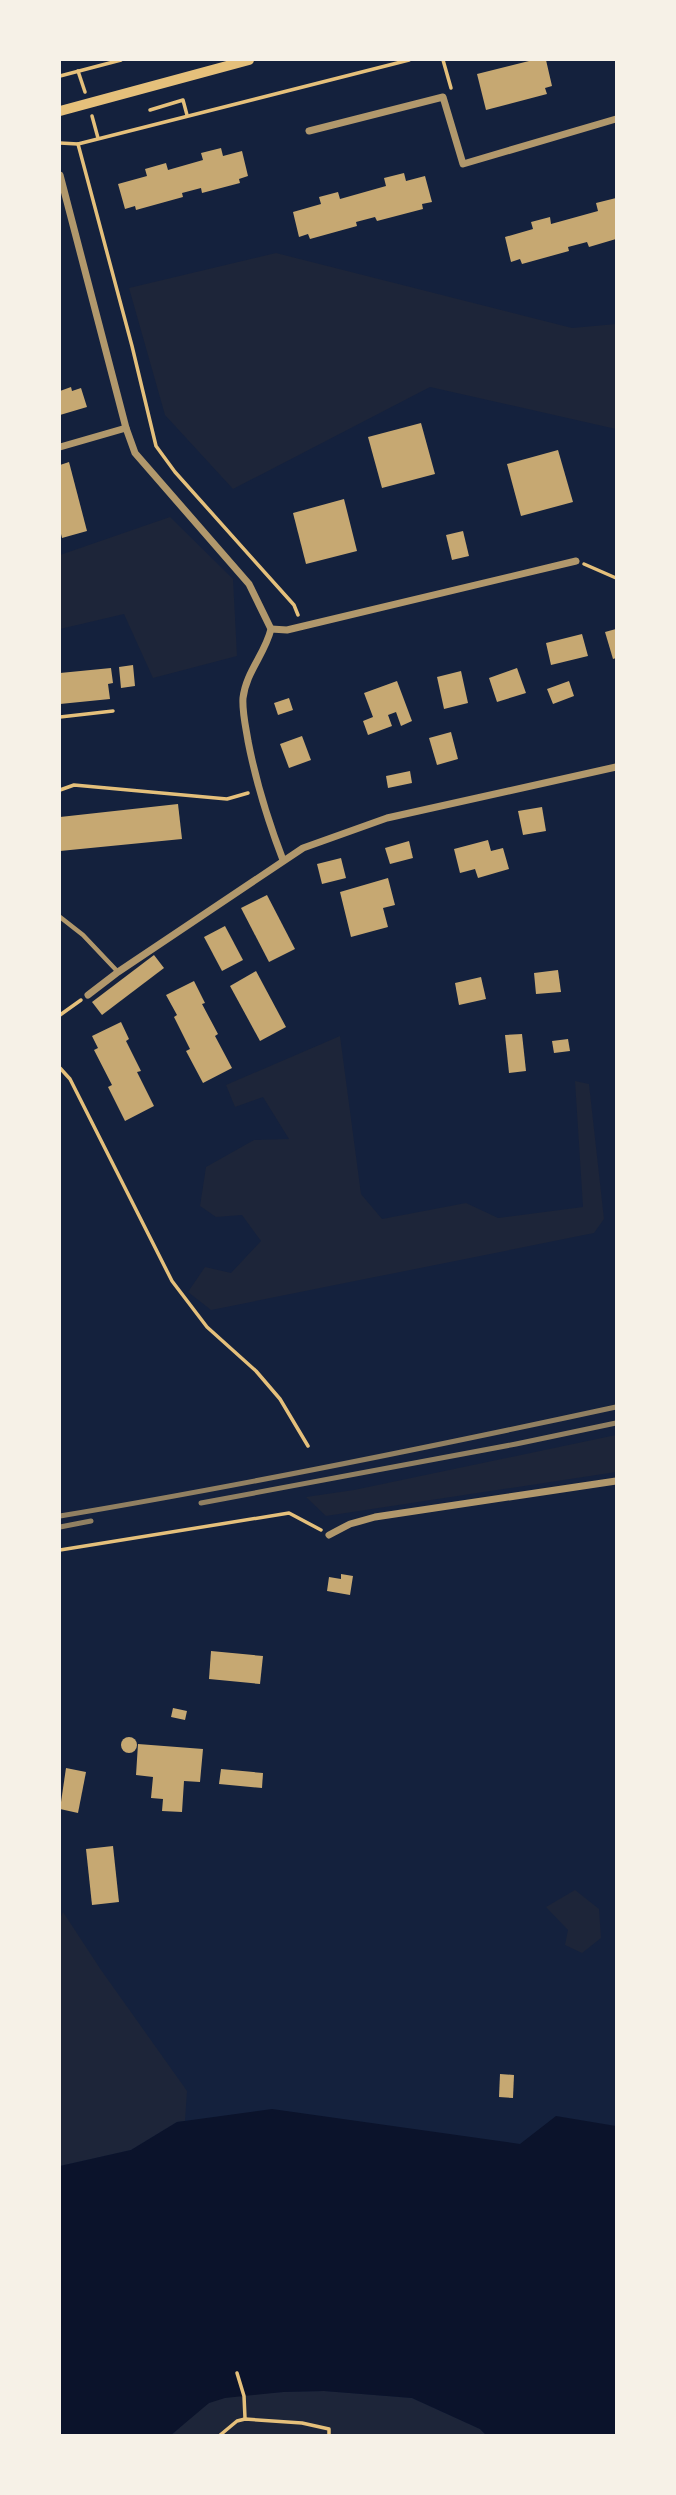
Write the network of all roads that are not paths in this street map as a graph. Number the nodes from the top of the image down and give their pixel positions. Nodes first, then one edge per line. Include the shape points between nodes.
1 (248, 60) edge
2 (60, 111) edge
3 (617, 120) edge
4 (309, 131) dead end
5 (60, 175) edge
6 (126, 429) junction
7 (60, 447) edge
8 (576, 561) road end
9 (271, 629) junction
10 (617, 767) edge
11 (283, 860) junction
12 (60, 917) edge
13 (118, 972) junction
14 (89, 995) road end
15 (617, 1481) edge
16 (328, 1535) road end

1 - 2 main road
3 - 4 street via 463,164 443,97
5 - 6 street
6 - 7 street
6 - 9 street via 135,453 249,584
8 - 9 street via 287,630
9 - 11 street via 243,699 244,721
10 - 11 street via 387,818 327,838
11 - 13 street
12 - 13 lane
13 - 14 street
15 - 16 street via 375,1517

